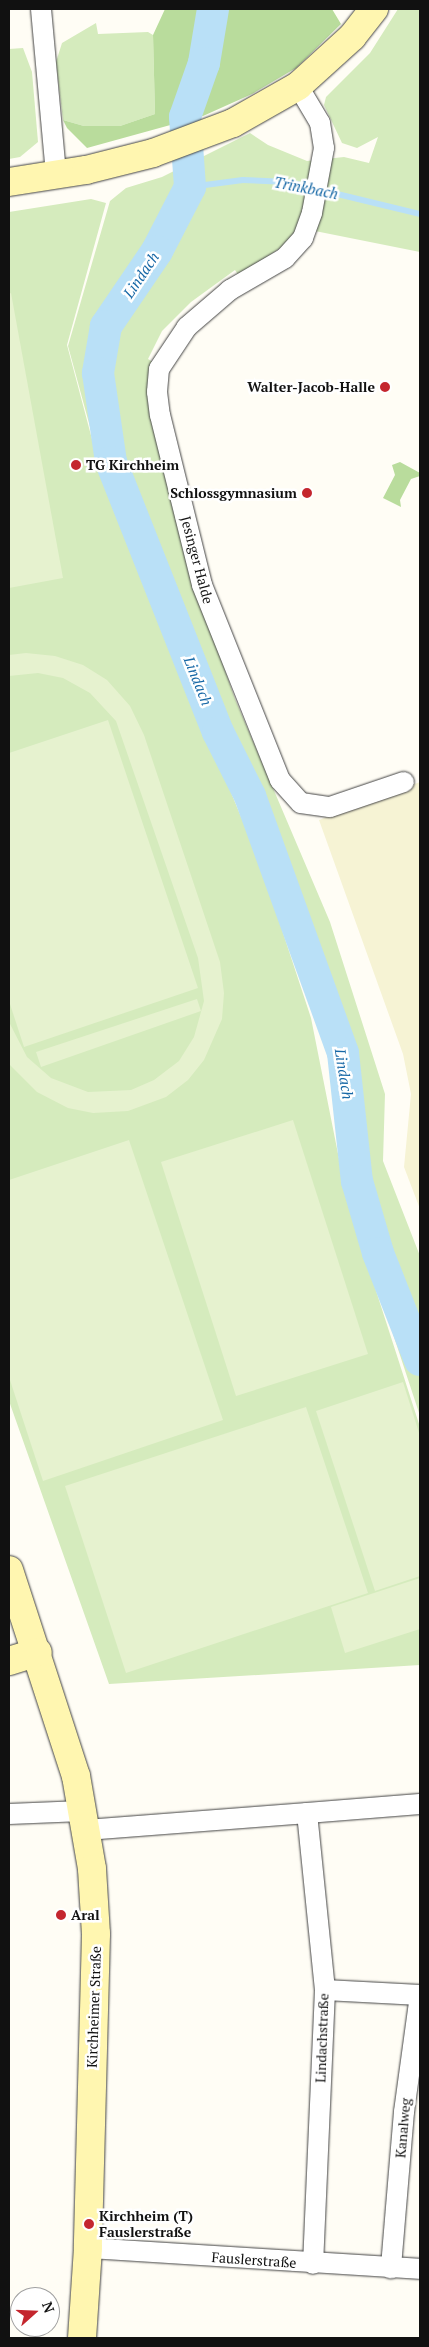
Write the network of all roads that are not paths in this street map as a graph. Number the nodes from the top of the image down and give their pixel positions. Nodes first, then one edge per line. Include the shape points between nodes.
1 (41, 9) edge
2 (374, 9) edge
3 (298, 86) junction
4 (56, 175) junction
5 (9, 182) edge
6 (404, 782) dead end
7 (9, 1574) edge
8 (38, 1652) junction
9 (9, 1661) edge
10 (420, 1804) edge
11 (307, 1813) junction
12 (9, 1814) edge
13 (84, 1820) junction
14 (325, 1990) junction
15 (88, 2248) junction
16 (313, 2264) junction
17 (392, 2268) junction
18 (420, 2269) edge
19 (82, 2338) edge

1 - 4 street
2 - 3 main road via 352,37
3 - 4 main road via 234,123 153,153
3 - 6 street, Jesinger Halde via 320,123 324,148 312,213 303,238 285,258 211,305 170,348 159,369 160,415 202,585 243,695 280,780 301,803 330,807
4 - 5 main road
7 - 8 main road, Kirchheimer Straße
8 - 9 main road
8 - 13 main road, Kirchheimer Straße via 76,1776
10 - 11 street
11 - 13 street
11 - 14 street, Lindachstraße
12 - 13 street
13 - 15 main road, Kirchheimer Straße via 96,1934
14 - 16 street, Lindachstraße
14 - 17 street, Kanalweg via 420,1995 404,2112
15 - 16 street, Fauslerstraße
15 - 19 main road, Kirchheimer Straße
16 - 17 street, Fauslerstraße
17 - 18 street, Fauslerstraße

